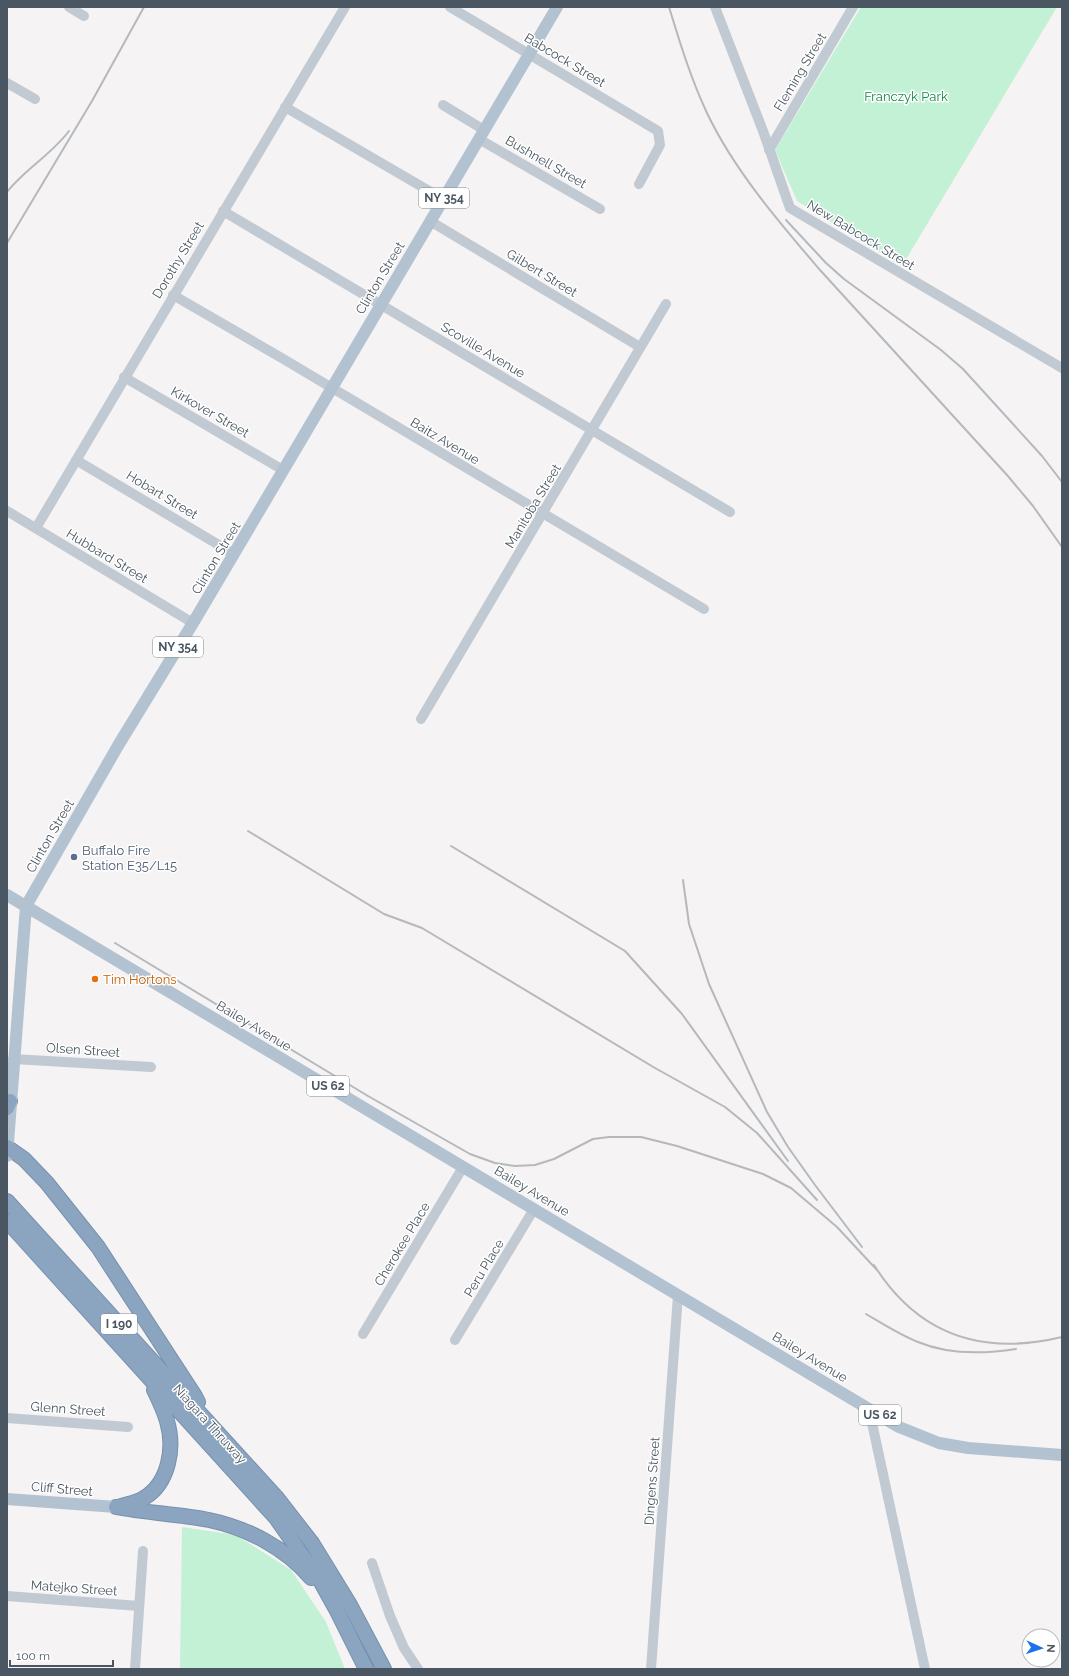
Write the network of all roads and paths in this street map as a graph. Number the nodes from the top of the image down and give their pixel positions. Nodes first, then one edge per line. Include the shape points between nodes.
1 (69, 7) edge
2 (345, 7) edge
3 (450, 7) edge
4 (557, 7) edge
5 (715, 7) edge
6 (853, 7) edge
7 (84, 16) dead end
8 (529, 54) junction
9 (7, 83) edge
10 (35, 99) dead end
11 (443, 105) dead end
12 (285, 107) junction
13 (481, 134) junction
14 (769, 150) junction
15 (639, 184) dead end
16 (443, 199) junction
17 (600, 209) dead end
18 (223, 211) junction
19 (430, 221) junction
20 (172, 295) junction
21 (666, 304) dead end
22 (381, 305) junction
23 (640, 347) junction
24 (1062, 368) edge
25 (124, 377) junction
26 (331, 389) junction
27 (593, 430) junction
28 (76, 460) junction
29 (283, 470) junction
30 (7, 511) edge
31 (730, 512) dead end
32 (543, 514) junction
33 (36, 528) junction
34 (234, 554) junction
35 (704, 609) dead end
36 (193, 623) junction
37 (421, 719) dead end
38 (7, 895) edge
39 (26, 906) junction
40 (13, 1059) junction
41 (151, 1067) dead end
42 (9, 1104) edge
43 (7, 1150) edge
44 (463, 1167) junction
45 (7, 1201) edge
46 (534, 1209) junction
47 (7, 1222) edge
48 (678, 1294) junction
49 (363, 1334) dead end
50 (455, 1340) dead end
51 (148, 1377) junction
52 (869, 1409) junction
53 (7, 1418) edge
54 (204, 1418) junction
55 (128, 1427) dead end
56 (1062, 1455) edge
57 (7, 1499) edge
58 (116, 1508) junction
59 (143, 1551) dead end
60 (372, 1563) dead end
61 (7, 1596) edge
62 (139, 1606) junction
63 (336, 1609) junction
64 (135, 1669) edge
65 (366, 1669) edge
66 (384, 1669) edge
67 (418, 1669) edge
68 (651, 1669) edge
69 (925, 1669) edge

1 - 7 street
2 - 12 street, Dorothy Street
3 - 8 street, Babcock Street
4 - 8 main road, Clinton Street / NY 354
5 - 14 street, New Babcock Street
6 - 14 street, Fleming Street
8 - 13 main road, Clinton Street / NY 354
8 - 15 street, Babcock Street via 656,128 660,145
9 - 10 street
11 - 13 street, Bushnell Street
12 - 16 street
12 - 18 street, Dorothy Street
13 - 16 main road, Clinton Street / NY 354
13 - 17 street, Bushnell Street
14 - 24 street, New Babcock Street via 790,208
16 - 19 main road, Clinton Street / NY 354
18 - 20 street, Dorothy Street
18 - 22 street, Scoville Avenue
19 - 22 main road, Clinton Street / NY 354
19 - 23 street, Gilbert Street
20 - 25 street, Dorothy Street
20 - 26 street, Baitz Avenue
21 - 23 street, Manitoba Street
22 - 26 main road, Clinton Street / NY 354
22 - 27 street, Scoville Avenue
23 - 27 street, Manitoba Street
25 - 28 street, Dorothy Street
25 - 29 street, Kirkover Street
26 - 29 main road, Clinton Street / NY 354
26 - 32 street, Baitz Avenue
27 - 31 street, Scoville Avenue
27 - 32 street, Manitoba Street
28 - 33 street, Dorothy Street
28 - 34 street, Hobart Street
29 - 34 main road, Clinton Street / NY 354
30 - 33 street, Hubbard Street
32 - 35 street, Baitz Avenue
32 - 37 street, Manitoba Street
33 - 36 street, Hubbard Street
34 - 36 main road, Clinton Street / NY 354
36 - 39 main road, Clinton Street / NY 354 via 119,744
38 - 39 main road, Bailey Avenue / US 62
39 - 40 main road, Clinton Street / NY 354
39 - 44 main road, Bailey Avenue / US 62
40 - 41 street, Olsen Street
40 - 42 main road, Clinton Street / NY 354
42 - 43 main road, Clinton Street / NY 354
43 - 54 highway via 24,1159 47,1183 98,1247 196,1396
44 - 46 main road, Bailey Avenue / US 62
44 - 49 street, Cherokee Place
45 - 54 highway, Niagara Thruway / I 190
46 - 48 main road, Bailey Avenue / US 62
46 - 50 street, Peru Place
47 - 51 highway, Niagara Thruway / I 190
48 - 52 main road, Bailey Avenue / US 62
48 - 68 street, Dingens Street
51 - 58 highway via 170,1430 168,1465 163,1478 149,1495
51 - 63 highway, Niagara Thruway / I 190 via 276,1518 321,1582
52 - 56 main road, Bailey Avenue / US 62 via 899,1427 939,1443 968,1448
52 - 69 street
53 - 55 street, Glenn Street
54 - 66 highway, Niagara Thruway / I 190 via 277,1498 312,1543 350,1605
57 - 58 main road, Cliff Street
58 - 63 highway via 209,1520 259,1536 308,1575
59 - 62 street
60 - 67 street via 390,1616 404,1648
61 - 62 street, Matejko Street
62 - 64 street
63 - 65 highway, Niagara Thruway / I 190

